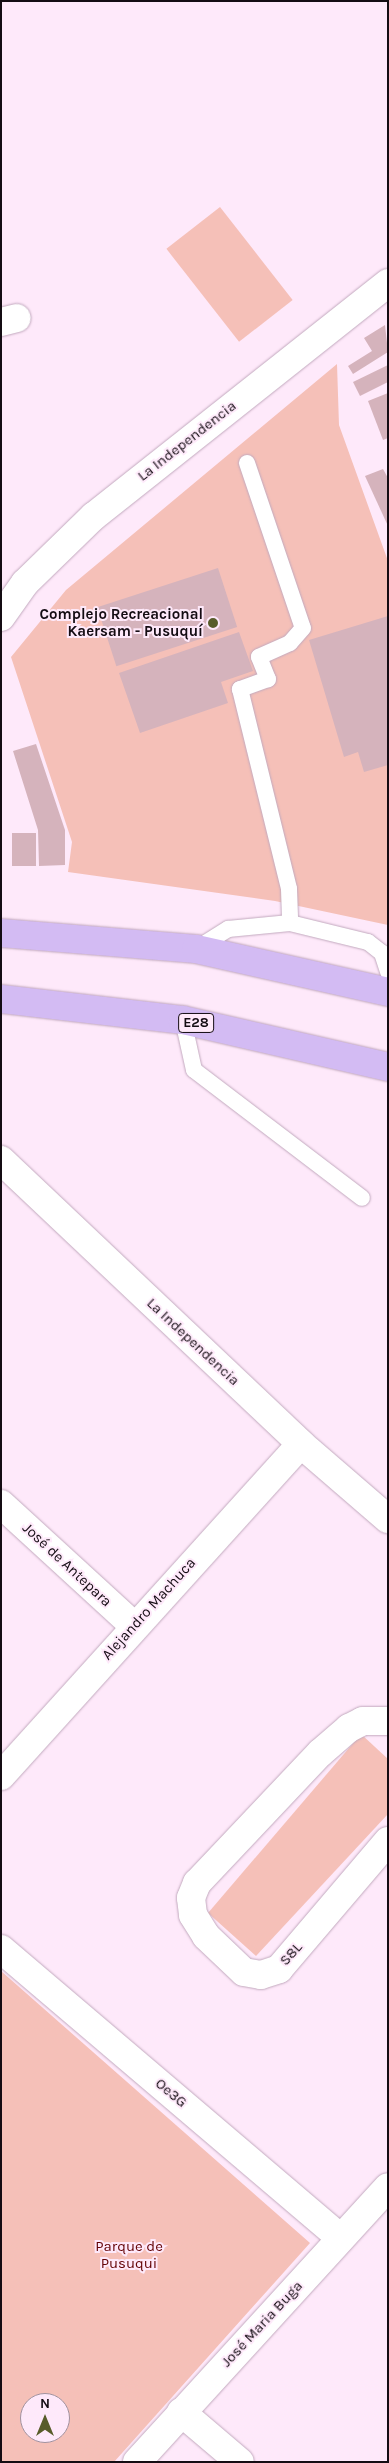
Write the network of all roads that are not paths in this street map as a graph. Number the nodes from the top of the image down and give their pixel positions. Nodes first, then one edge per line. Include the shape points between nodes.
1 (385, 295) edge
2 (247, 464) dead end
3 (1, 617) edge
4 (290, 923) junction
5 (1, 933) edge
6 (196, 949) junction
7 (388, 972) edge
8 (388, 992) edge
9 (1, 999) edge
10 (183, 1020) junction
11 (388, 1067) edge
12 (1, 1160) edge
13 (362, 1198) dead end
14 (301, 1444) junction
15 (1, 1504) edge
16 (388, 1519) edge
17 (133, 1626) junction
18 (388, 1721) edge
19 (1, 1776) edge
20 (388, 1842) edge
21 (1, 1949) edge
22 (388, 2187) edge
23 (341, 2238) junction
24 (181, 2412) junction
25 (137, 2462) edge
26 (240, 2462) edge

1 - 3 street, La Independencia via 94,516 25,583
2 - 4 lane via 303,628 294,641 259,657 268,679 240,688 289,889
4 - 6 lane via 228,929
4 - 7 lane via 368,942 382,953
5 - 6 main road
6 - 8 main road
9 - 10 main road, E28
10 - 11 main road, E28
10 - 13 lane via 194,1070
12 - 14 street, La Independencia
14 - 16 street, La Independencia
14 - 17 street, Alejandro Machuca
15 - 17 street, José de Antepara
17 - 19 street, Alejandro Machuca
18 - 20 street, S8L via 363,1721 349,1728 320,1753 197,1883 191,1898 193,1915 206,1936 244,1972 261,1975 279,1969
21 - 23 street, Oe3G
22 - 23 street, José Maria Buga
23 - 24 street, José Maria Buga
24 - 25 street, José Maria Buga
24 - 26 street

